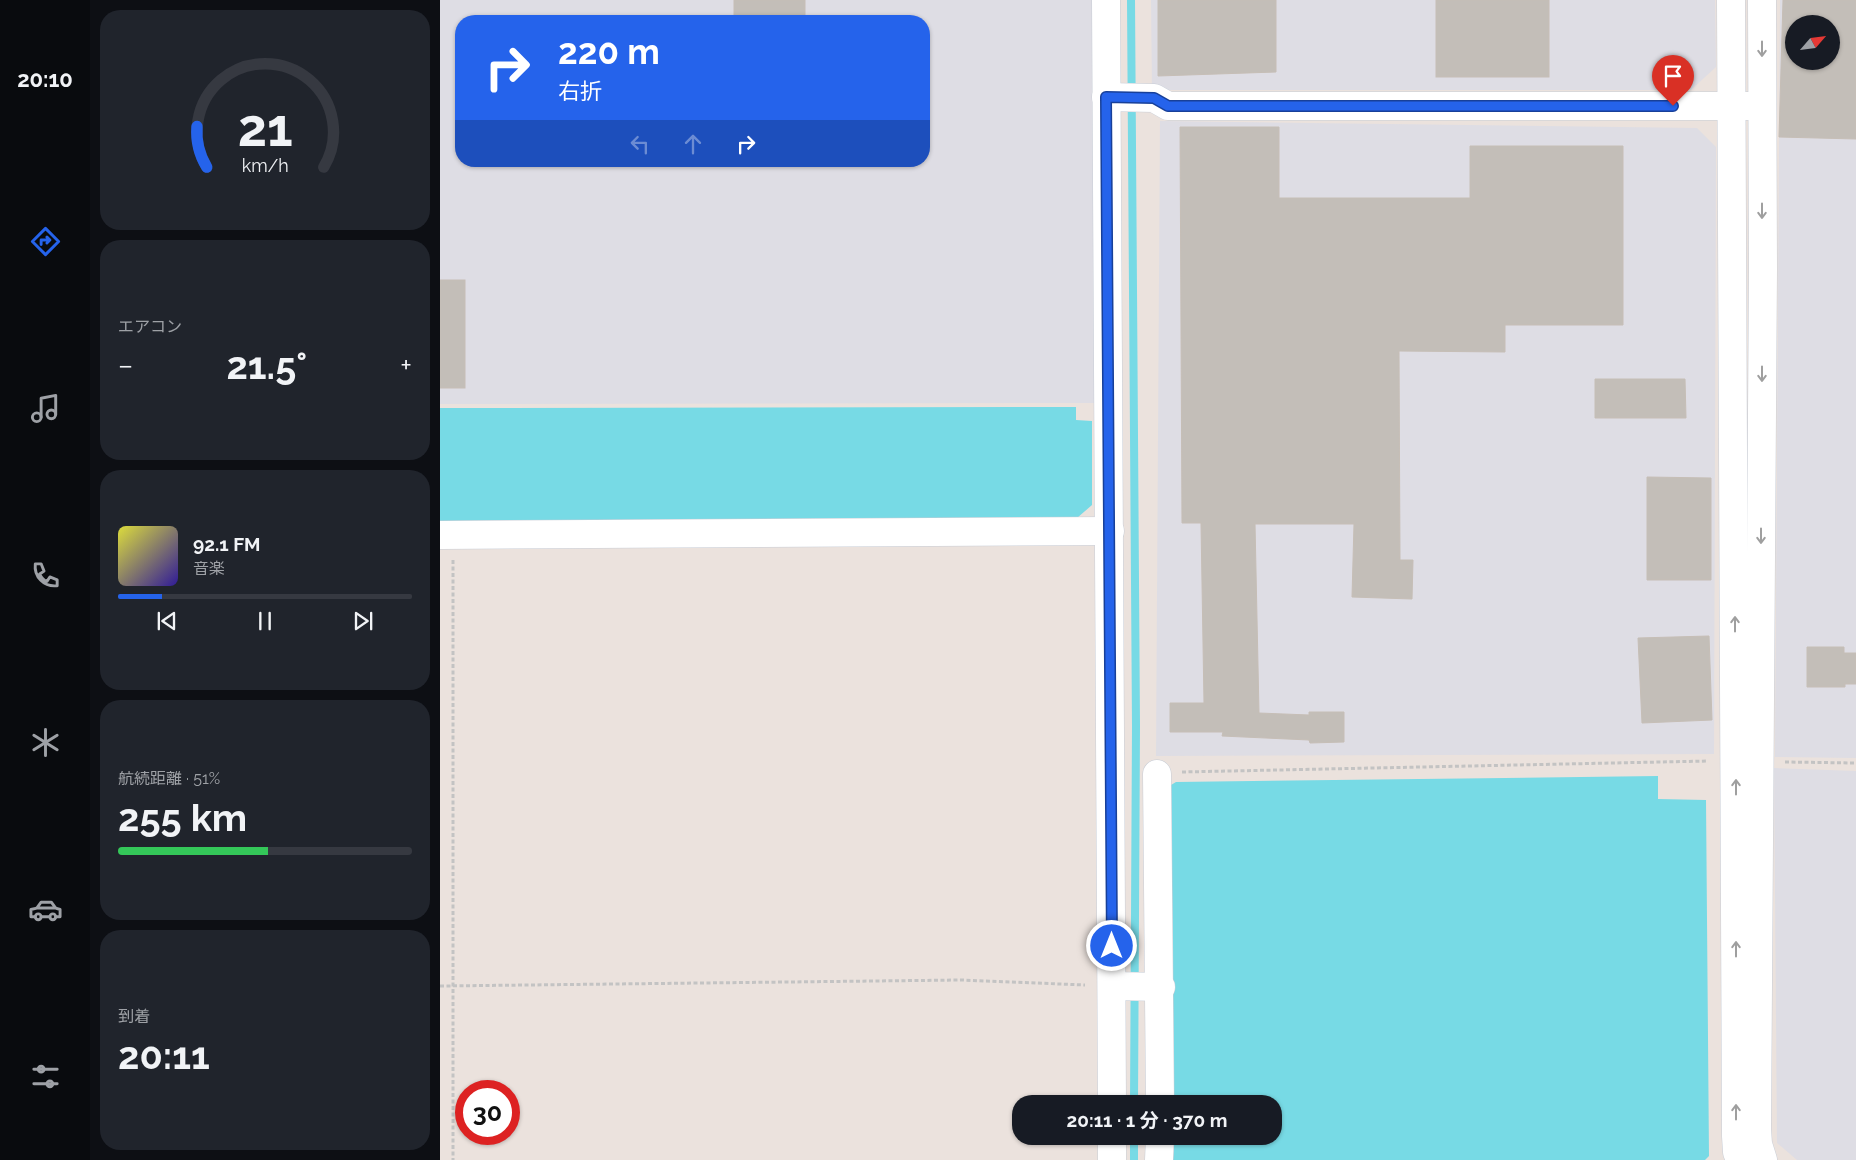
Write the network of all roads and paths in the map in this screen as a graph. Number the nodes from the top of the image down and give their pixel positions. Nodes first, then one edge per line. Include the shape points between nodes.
1 (1106, 0) edge
2 (1731, 0) edge
3 (1762, 0) edge
4 (1112, 97) junction
5 (1762, 105) junction
6 (1731, 106) junction
7 (1110, 531) junction
8 (446, 535) edge
9 (1714, 761) dead end
10 (1777, 762) dead end
11 (1856, 763) edge
12 (1157, 774) joint
13 (440, 986) edge
14 (452, 986) junction
15 (1137, 986) junction
16 (1114, 1095) edge
17 (1158, 1095) edge
18 (1112, 1145) edge
19 (1160, 1145) edge
20 (453, 1160) edge
21 (1112, 1160) edge
22 (1159, 1160) edge
23 (1740, 1160) edge
24 (1763, 1160) edge

1 - 4 street
2 - 6 street
3 -> 5 street
4 - 6 street via 1157,102
4 - 7 street
5 - 6 street
5 -> 24 street via 1757,1129
23 -> 6 street via 1736,1136
7 - 8 street
7 - 15 street
8 - 14 path
9 - 12 path
10 - 11 path
12 - 15 street
13 - 14 path
14 - 15 path via 961,980
14 - 20 path
15 - 16 street
15 - 17 street
18 - 21 street
19 - 22 street

